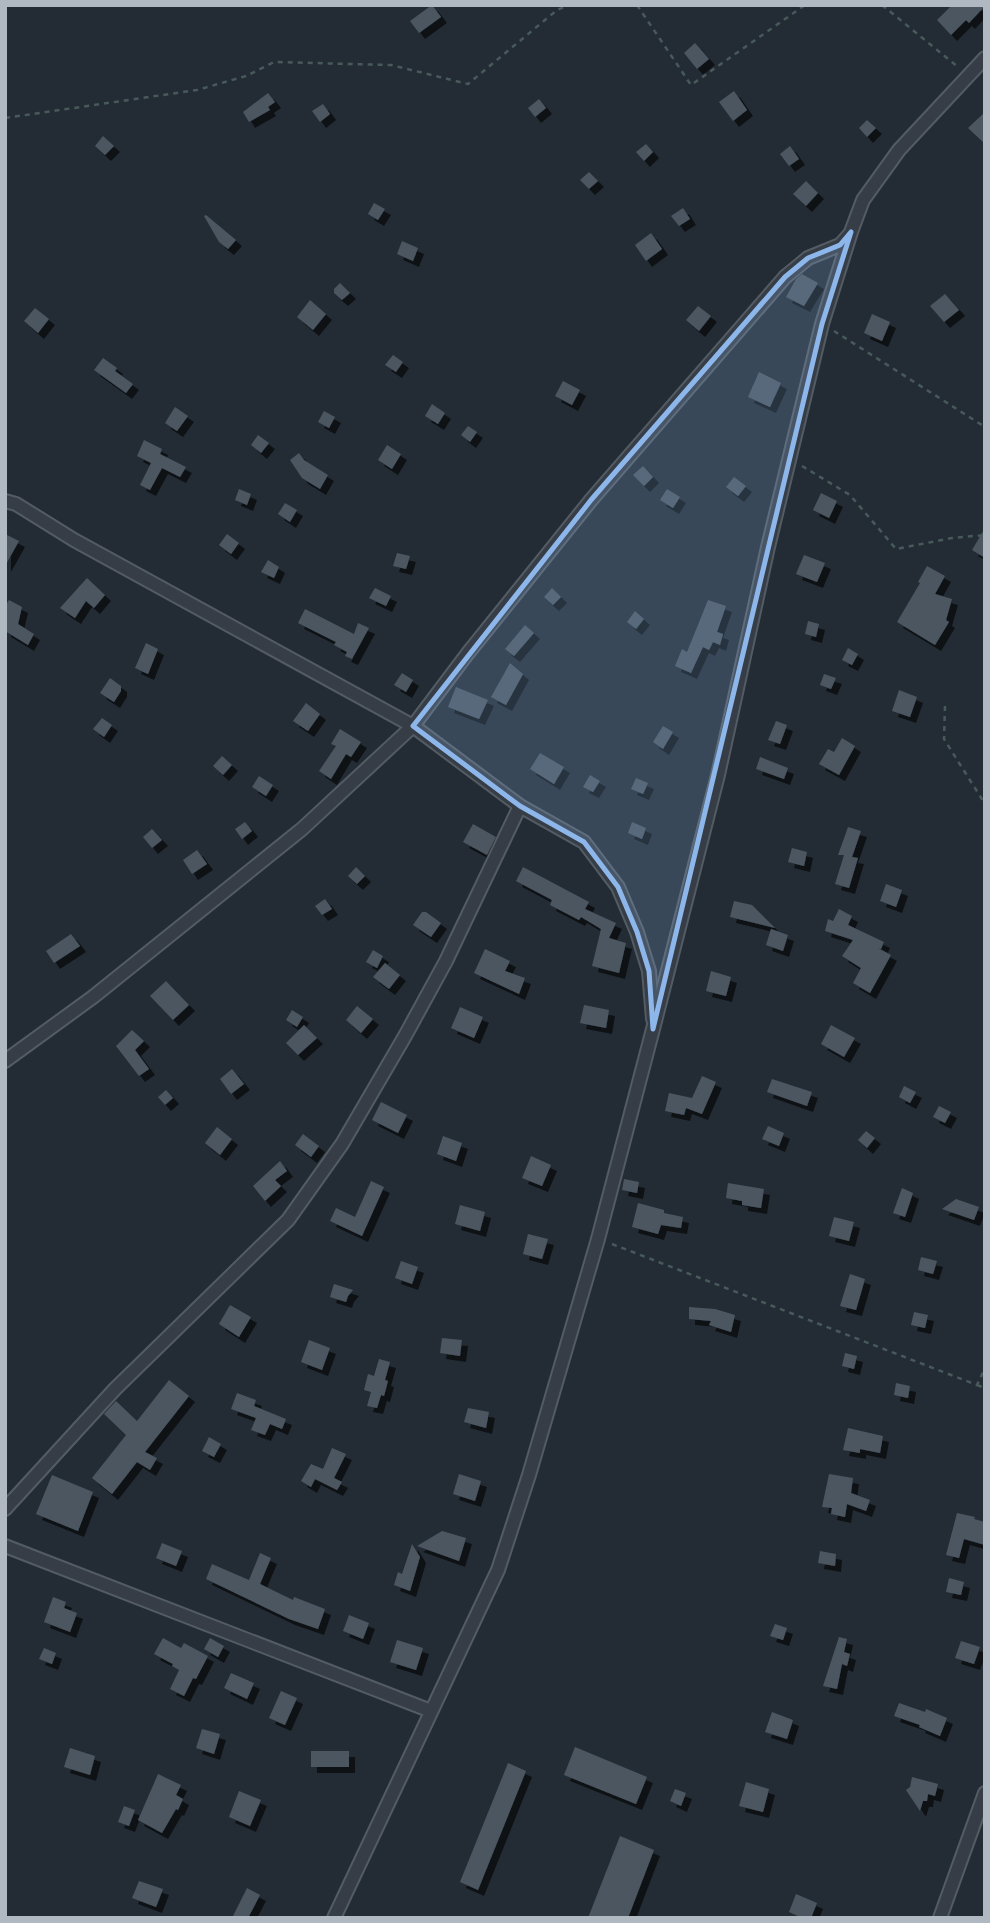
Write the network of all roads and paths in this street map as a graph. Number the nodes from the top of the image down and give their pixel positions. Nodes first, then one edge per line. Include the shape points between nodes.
1 (569, 5) edge
2 (637, 5) edge
3 (806, 5) edge
4 (882, 5) edge
5 (985, 58) edge
6 (968, 75) junction
7 (5, 118) edge
8 (851, 232) junction
9 (822, 324) junction
10 (985, 427) edge
11 (790, 459) junction
12 (5, 501) edge
13 (985, 535) edge
14 (945, 706) dead end
15 (413, 726) junction
16 (985, 804) edge
17 (520, 806) junction
18 (653, 1030) junction
19 (5, 1061) edge
20 (598, 1239) junction
21 (985, 1368) edge
22 (977, 1385) junction
23 (985, 1388) edge
24 (5, 1509) edge
25 (5, 1546) edge
26 (432, 1711) junction
27 (985, 1793) edge
28 (334, 1918) edge
29 (940, 1918) edge

1 - 7 path via 468,84 391,65 274,62 246,76 197,90
2 - 3 path via 691,85
4 - 6 path
5 - 6 street
6 - 8 street via 898,150 863,200
8 - 9 street
8 - 15 street via 840,244 808,258 785,277 592,500
9 - 10 path
9 - 11 street
11 - 13 path via 850,495 896,549
11 - 18 street via 718,775
12 - 15 street via 16,503 74,540
14 - 16 path via 943,739
15 - 17 street
15 - 19 street via 302,830 93,997
17 - 18 street via 584,842 618,887 649,971
17 - 24 street via 411,1025 342,1144 288,1220 115,1389
18 - 20 street
20 - 22 path
20 - 26 street via 498,1570
21 - 22 path
22 - 23 path
25 - 26 street
26 - 28 street
27 - 29 street

